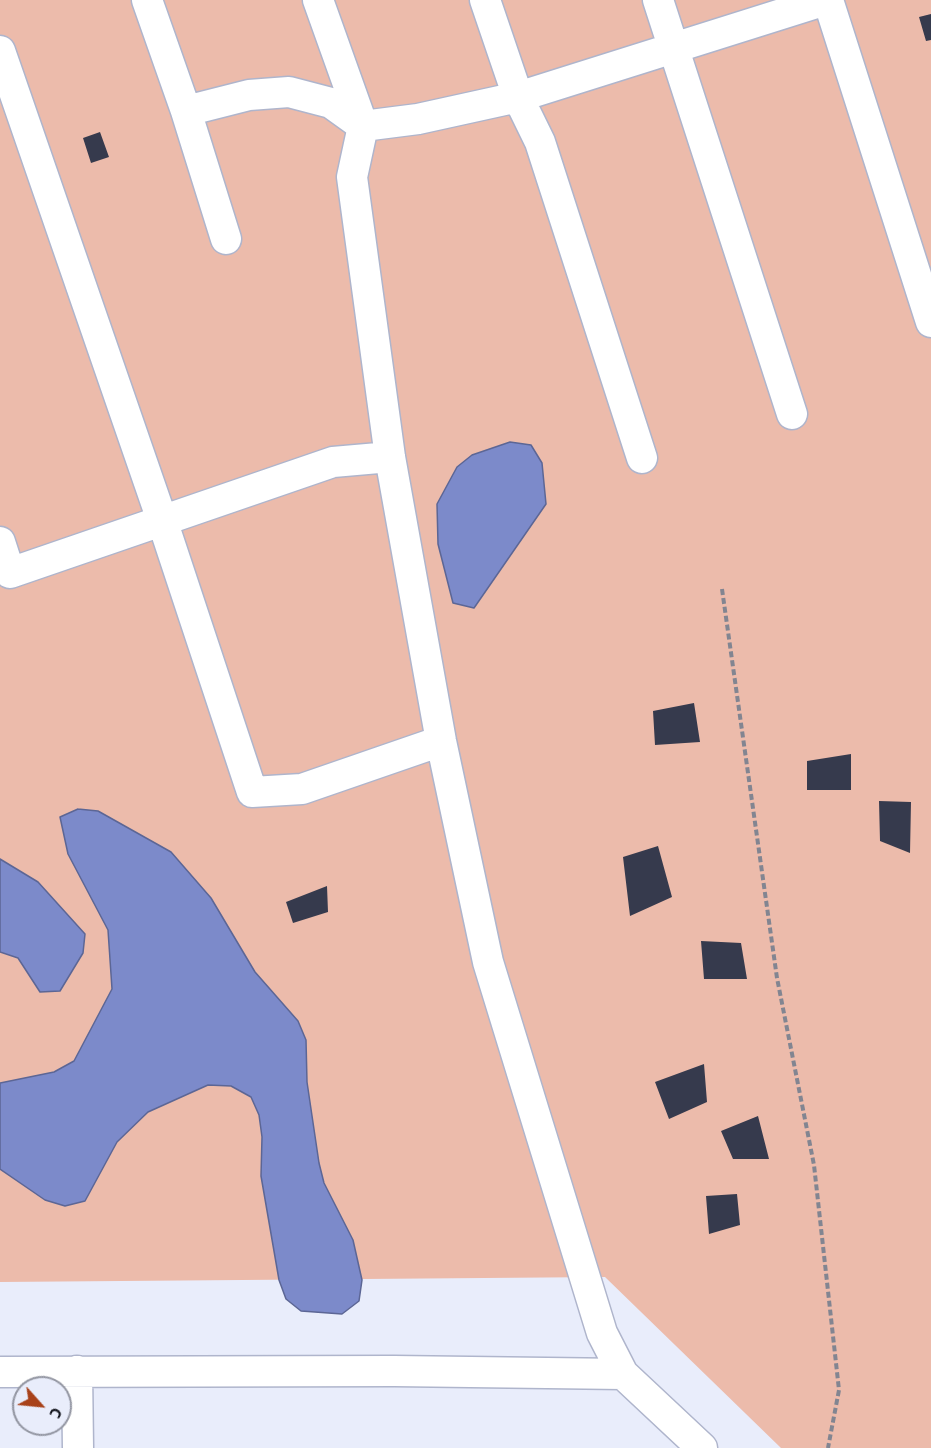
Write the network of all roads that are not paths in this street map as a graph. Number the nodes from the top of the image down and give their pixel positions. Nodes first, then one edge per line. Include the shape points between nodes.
1 (147, 0) edge
2 (318, 0) edge
3 (485, 0) edge
4 (658, 0) edge
5 (827, 0) edge
6 (674, 48) junction
7 (0, 51) edge
8 (518, 97) junction
9 (186, 111) junction
10 (363, 126) junction
11 (226, 239) dead end
12 (931, 322) edge
13 (792, 414) dead end
14 (390, 458) junction
15 (642, 458) dead end
16 (162, 520) junction
17 (0, 542) edge
18 (441, 741) junction
19 (77, 1371) junction
20 (0, 1372) edge
21 (623, 1374) junction
22 (78, 1448) edge
23 (702, 1448) edge

1 - 9 street
2 - 10 street
3 - 8 street
4 - 6 street
5 - 6 street
5 - 12 street
6 - 8 street
6 - 13 street
7 - 16 street
8 - 10 street via 418,119
8 - 15 street via 540,142
9 - 10 street via 249,95 289,92 331,103
9 - 11 street
10 - 14 street via 352,177
14 - 16 street via 333,462
14 - 18 street
16 - 17 street via 10,573
16 - 18 street via 252,792 302,789
18 - 21 street via 488,962 602,1333
19 - 20 street
19 - 21 street
19 - 22 street
21 - 23 street

